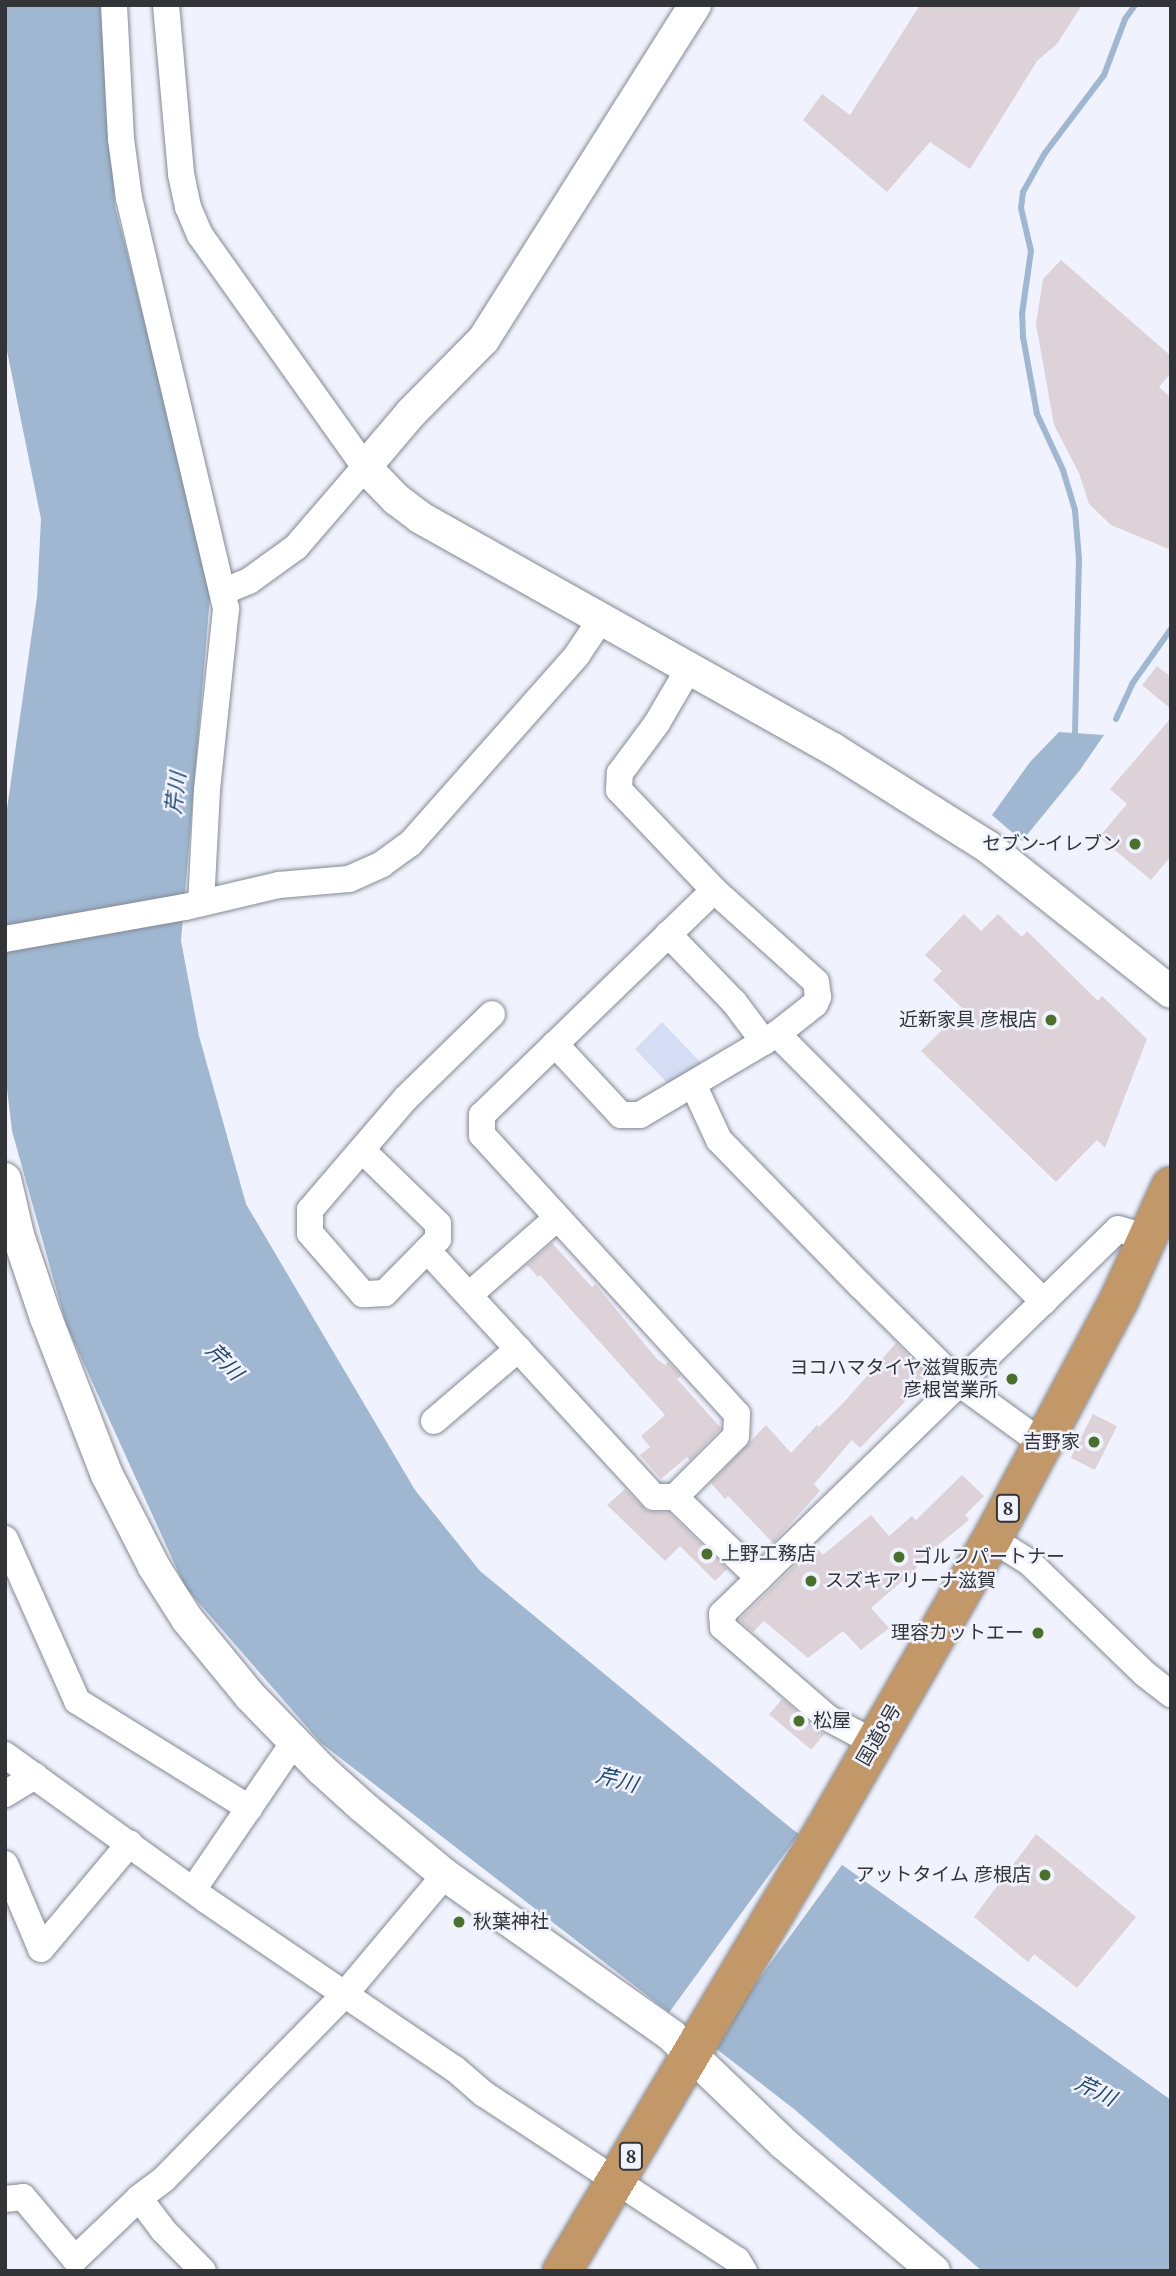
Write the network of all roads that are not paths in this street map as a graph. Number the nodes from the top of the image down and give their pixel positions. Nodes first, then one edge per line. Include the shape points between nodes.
1 (114, 5) edge
2 (166, 5) edge
3 (695, 5) edge
4 (365, 467) junction
5 (224, 592) junction
6 (601, 619) junction
7 (689, 668) junction
8 (713, 890) junction
9 (193, 905) junction
10 (668, 934) junction
11 (5, 939) edge
12 (1171, 992) edge
13 (492, 1014) dead end
14 (771, 1038) junction
15 (555, 1044) junction
16 (693, 1084) junction
17 (362, 1150) junction
18 (5, 1178) edge
19 (1171, 1186) edge
20 (557, 1218) junction
21 (1147, 1238) junction
22 (427, 1250) junction
23 (468, 1295) junction
24 (1044, 1302) junction
25 (518, 1349) junction
26 (960, 1383) junction
27 (434, 1421) dead end
28 (1043, 1444) junction
29 (675, 1497) junction
30 (5, 1539) edge
31 (992, 1539) junction
32 (759, 1578) junction
33 (1171, 1694) edge
34 (294, 1742) junction
35 (875, 1743) junction
36 (5, 1755) edge
37 (35, 1776) junction
38 (5, 1794) edge
39 (249, 1808) junction
40 (130, 1843) junction
41 (5, 1864) edge
42 (445, 1875) junction
43 (193, 1890) junction
44 (345, 1994) junction
45 (695, 2048) junction
46 (617, 2179) junction
47 (139, 2198) junction
48 (5, 2199) edge
49 (194, 2268) edge
50 (562, 2271) edge
51 (744, 2271) edge
52 (934, 2271) edge

1 - 5 street via 129,198
2 - 4 street via 188,207 201,235
3 - 4 street via 482,340
4 - 5 street via 296,547 249,581
4 - 6 street via 421,518
5 - 9 street via 223,656
6 - 7 street
6 - 9 street via 577,655 410,844 382,864 349,879 279,885
7 - 8 street via 620,773 619,790
7 - 12 street via 833,749 988,847
8 - 10 street
8 - 14 street via 780,951 793,957 819,989 815,1004
9 - 11 street
10 - 14 street
10 - 15 street
13 - 17 street via 406,1098
14 - 16 street
14 - 24 street
15 - 16 street via 621,1115 640,1115
15 - 20 street via 482,1115 482,1135
16 - 26 street via 719,1140
17 - 22 street via 438,1224 438,1239
17 - 22 street via 310,1210 310,1233 363,1294 385,1293
18 - 34 street via 18,1235 55,1341 107,1475 154,1567 187,1619
19 - 21 highway, 国道8号 / 8
20 - 23 street
20 - 29 street via 737,1414 736,1436
21 - 24 street via 1118,1229
21 - 28 highway, 国道8号 / 8
22 - 23 street
23 - 25 street
24 - 26 street
25 - 27 street
25 - 29 street via 654,1497
26 - 28 street
26 - 32 street
28 - 31 highway, 国道8号 / 8
29 - 32 street
30 - 39 street via 77,1701
31 - 33 street via 1029,1562
31 - 35 highway, 国道8号 / 8
32 - 35 street via 722,1614 723,1627 828,1718
34 - 39 street
34 - 42 street
35 - 45 highway, 国道8号 / 8
36 - 37 street
37 - 38 street
37 - 40 street
39 - 43 street
40 - 41 street via 41,1949
40 - 43 street
42 - 44 street
42 - 45 street
43 - 44 street
44 - 46 street via 484,2094
44 - 47 street via 164,2179
45 - 46 highway, 国道8号 / 8
45 - 52 street via 783,2143
46 - 50 highway, 国道8号 / 8
46 - 51 street via 737,2260
47 - 48 street via 75,2259 23,2197
47 - 49 street

